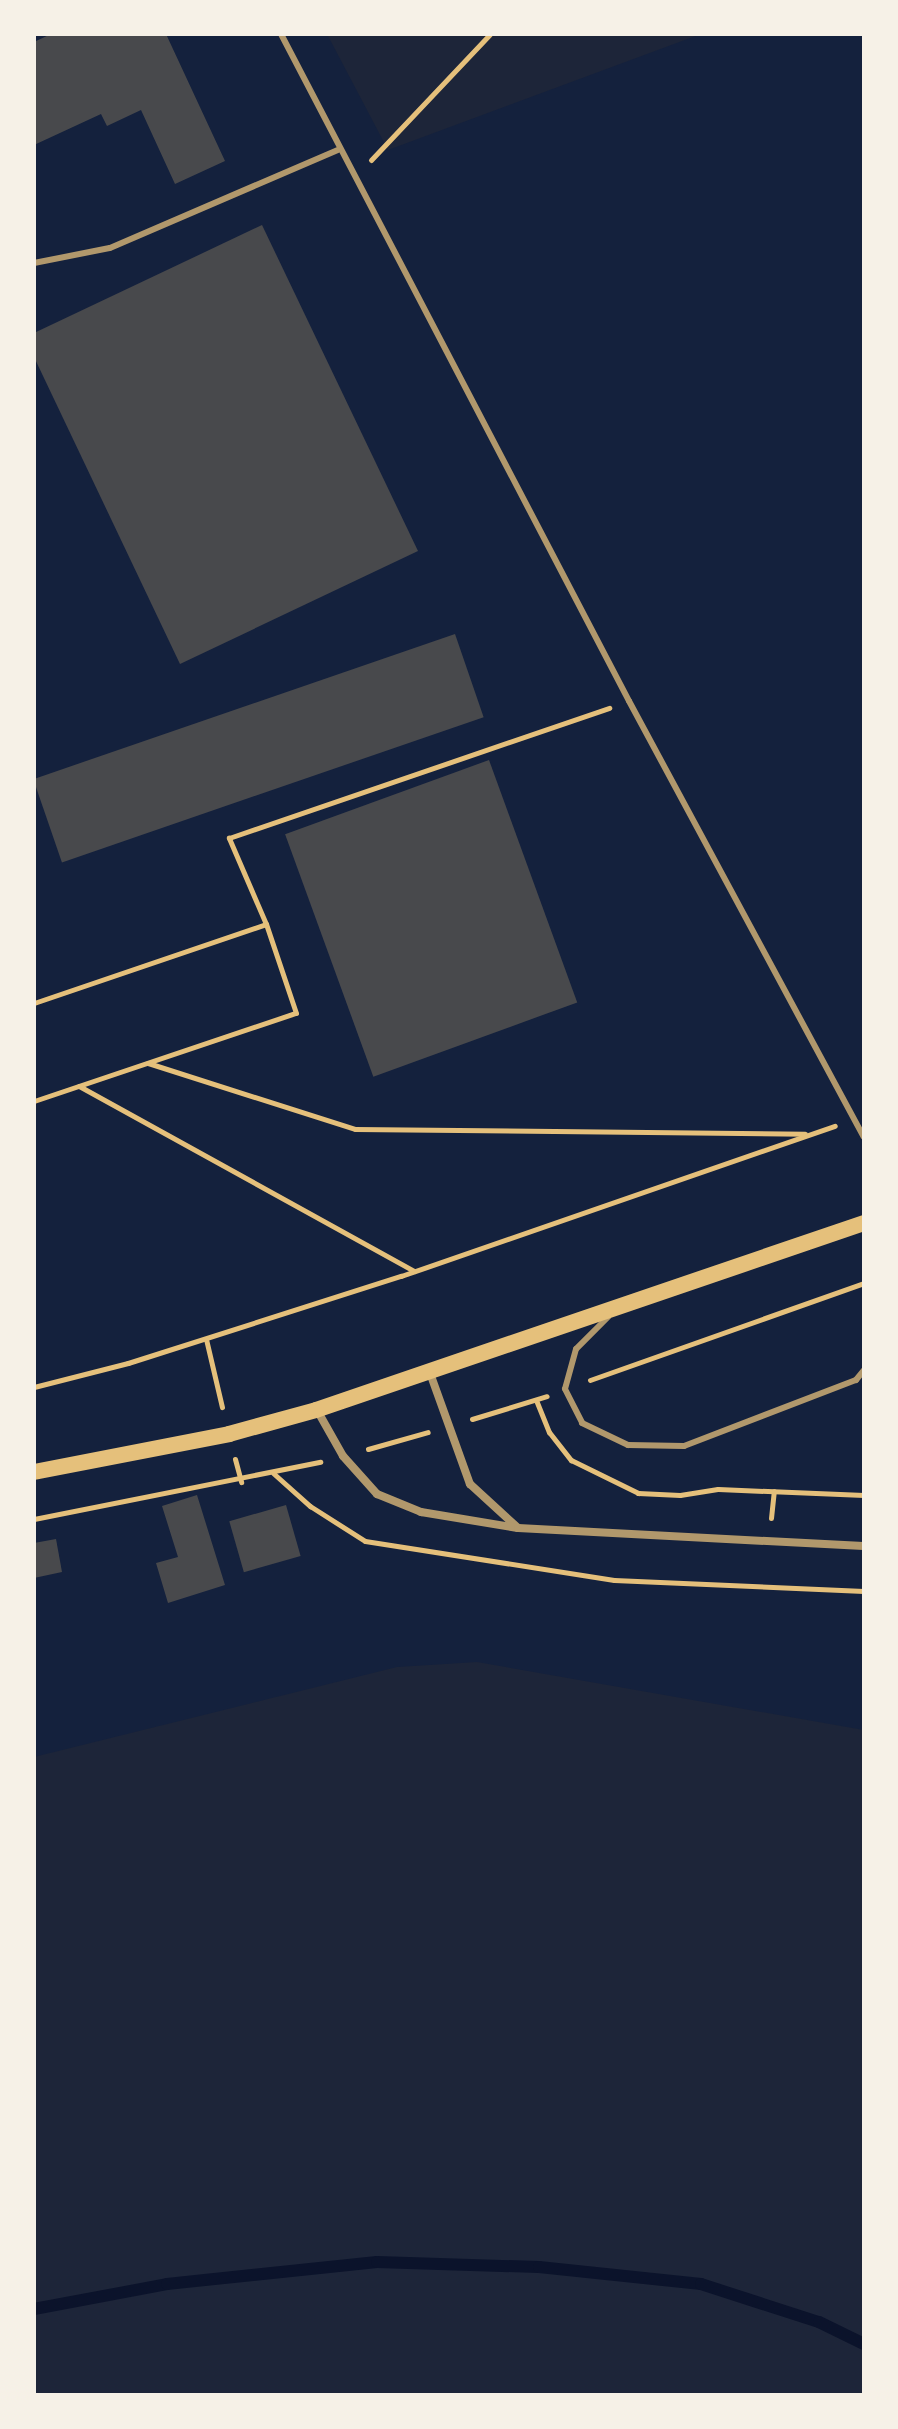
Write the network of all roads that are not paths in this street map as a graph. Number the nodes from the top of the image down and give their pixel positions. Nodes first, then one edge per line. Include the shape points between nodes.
1 (281, 34) edge
2 (338, 150) junction
3 (34, 263) edge
4 (864, 1137) edge
5 (864, 1223) edge
6 (616, 1308) junction
7 (864, 1370) edge
8 (430, 1373) junction
9 (316, 1410) junction
10 (34, 1472) edge
11 (518, 1528) junction
12 (864, 1546) edge

1 - 2 lane
2 - 3 lane via 110,248
2 - 4 lane
5 - 6 main road
6 - 7 lane via 576,1349 565,1389 582,1423 628,1445 684,1446 856,1380
6 - 8 main road
8 - 9 main road
8 - 11 street via 470,1484
9 - 10 main road via 229,1434
9 - 11 street via 343,1456 377,1494 421,1512
11 - 12 street

